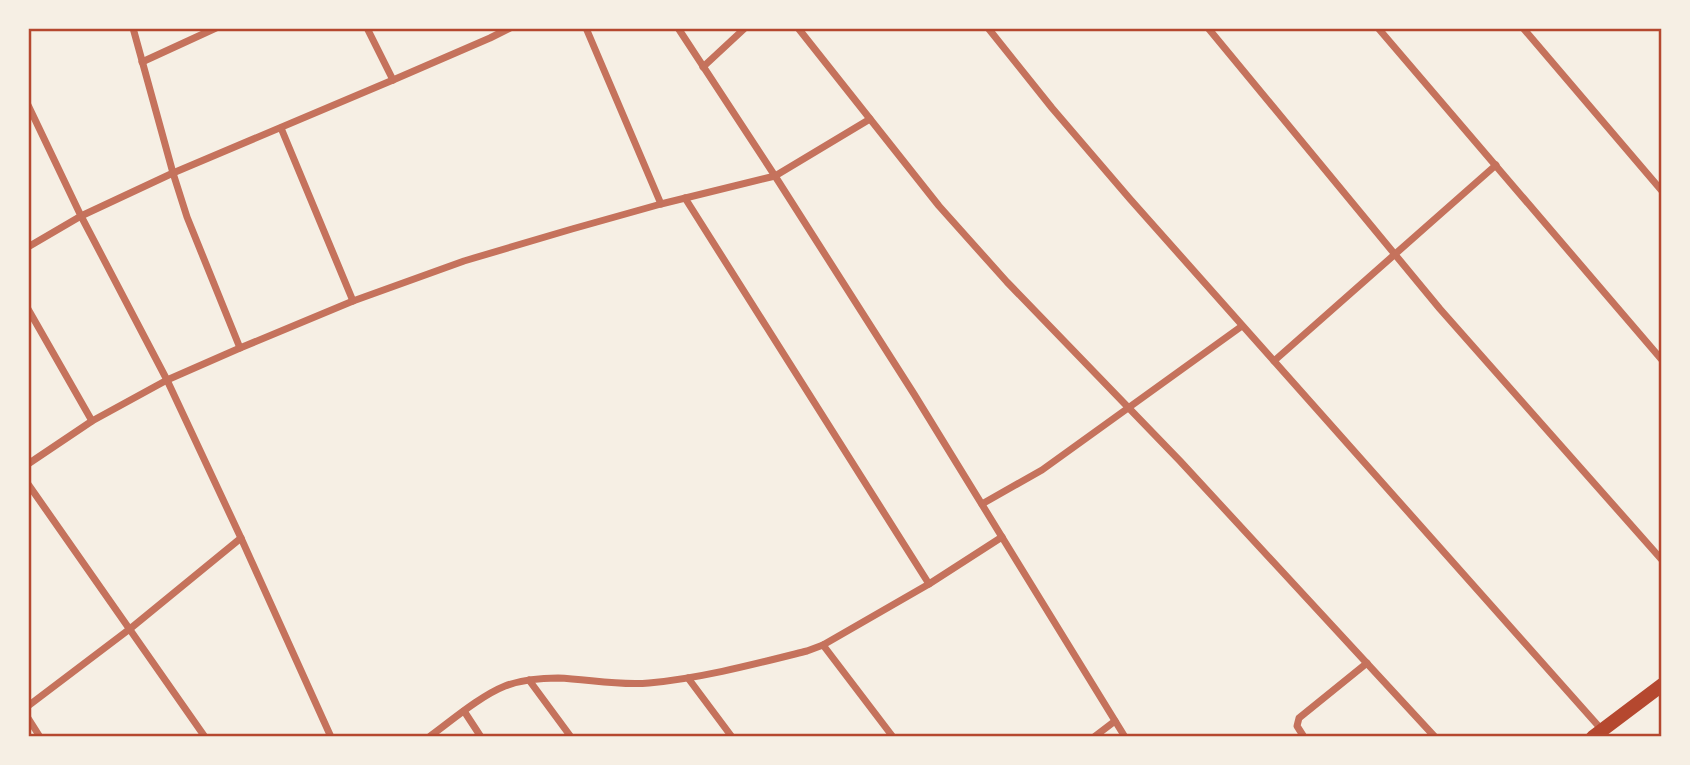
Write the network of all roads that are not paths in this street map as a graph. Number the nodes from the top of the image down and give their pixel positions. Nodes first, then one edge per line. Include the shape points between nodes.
1 (132, 28) edge
2 (216, 28) edge
3 (367, 28) edge
4 (510, 28) edge
5 (586, 28) edge
6 (678, 28) edge
7 (746, 28) edge
8 (798, 28) edge
9 (988, 28) edge
10 (1209, 28) edge
11 (1378, 28) edge
12 (1523, 28) edge
13 (142, 62) junction
14 (703, 66) junction
15 (393, 80) junction
16 (28, 105) edge
17 (870, 119) junction
18 (281, 128) junction
19 (1496, 165) junction
20 (173, 173) junction
21 (775, 176) junction
22 (1662, 191) edge
23 (685, 198) junction
24 (661, 204) junction
25 (80, 216) junction
26 (28, 247) edge
27 (1396, 255) junction
28 (353, 300) junction
29 (28, 309) edge
30 (1242, 326) junction
31 (240, 348) junction
32 (1662, 360) edge
33 (1274, 361) junction
34 (167, 380) junction
35 (1128, 408) junction
36 (92, 421) junction
37 (28, 464) edge
38 (28, 484) edge
39 (982, 504) junction
40 (1002, 537) junction
41 (241, 538) junction
42 (1662, 560) edge
43 (929, 584) junction
44 (131, 628) junction
45 (823, 645) junction
46 (1367, 663) junction
47 (688, 678) junction
48 (529, 680) junction
49 (1662, 685) edge
50 (28, 706) edge
51 (464, 711) junction
52 (28, 718) edge
53 (1115, 721) junction
54 (1598, 733) edge
55 (40, 737) edge
56 (205, 737) edge
57 (331, 737) edge
58 (429, 737) edge
59 (481, 737) edge
60 (570, 737) edge
61 (732, 737) edge
62 (893, 737) edge
63 (1094, 737) edge
64 (1125, 737) edge
65 (1304, 737) edge
66 (1435, 737) edge

1 - 13 street
2 - 13 street
3 - 15 street
4 - 15 street
5 - 24 street
6 - 14 street
7 - 14 street
8 - 17 street
9 - 30 street
10 - 27 street
11 - 19 street
12 - 22 street
13 - 20 street
14 - 21 street
15 - 18 street
16 - 25 street
17 - 21 street
17 - 35 street via 948,216
18 - 20 street
18 - 28 street
19 - 27 street
19 - 32 street
20 - 25 street
20 - 31 street
21 - 23 street
21 - 39 street
23 - 24 street
23 - 43 street
24 - 28 street via 464,261
25 - 26 street
25 - 34 street
27 - 33 street
27 - 42 street
28 - 31 street
29 - 36 street
30 - 33 street
30 - 35 street
31 - 34 street
33 - 54 street
34 - 36 street
34 - 41 street
35 - 39 street via 1042,470
35 - 46 street
36 - 37 street
38 - 44 street
39 - 40 street
40 - 43 street
40 - 53 street
41 - 44 street
41 - 57 street
43 - 45 street
44 - 50 street
44 - 56 street
45 - 47 street
45 - 62 street
46 - 65 street via 1299,718 1297,726
46 - 66 street
47 - 48 street via 646,684
47 - 61 street
48 - 51 street via 504,687
48 - 60 street
49 - 54 main road
51 - 58 street
51 - 59 street
52 - 55 street
53 - 63 street
53 - 64 street

